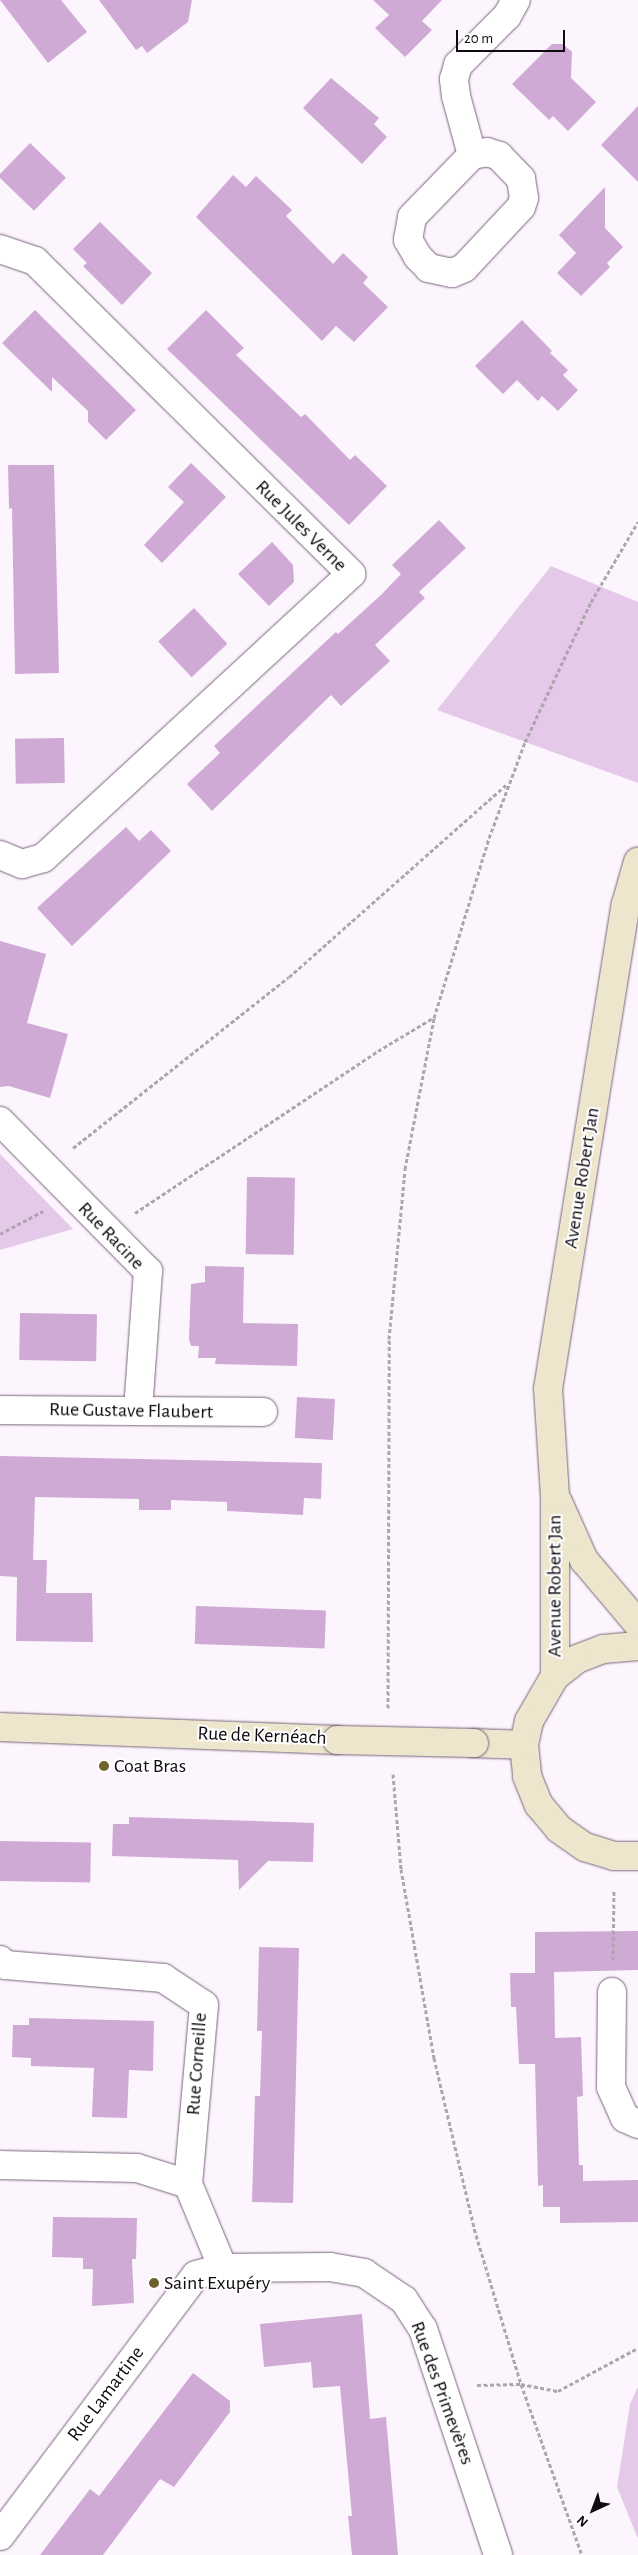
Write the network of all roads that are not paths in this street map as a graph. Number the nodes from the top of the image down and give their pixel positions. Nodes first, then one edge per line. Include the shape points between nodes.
1 (516, 0) edge
2 (472, 155) junction
3 (0, 249) edge
4 (0, 855) edge
5 (638, 862) edge
6 (0, 1121) edge
7 (0, 1410) edge
8 (138, 1411) junction
9 (263, 1412) dead end
10 (555, 1496) junction
11 (638, 1624) edge
12 (638, 1646) edge
13 (555, 1676) junction
14 (0, 1727) edge
15 (524, 1745) junction
16 (626, 1856) edge
17 (0, 1960) edge
18 (612, 1992) road end
19 (638, 2124) edge
20 (0, 2165) edge
21 (188, 2184) junction
22 (223, 2268) junction
23 (0, 2536) edge
24 (498, 2555) edge

1 - 2 street via 507,16 458,65 454,79
2 - 2 street via 487,152 499,156 521,180 524,198 521,207 464,268 452,273 440,272 429,268 418,257 408,240 408,229 412,217
3 - 4 street, Rue Jules Verne via 35,261 351,574 43,858 22,864
5 - 10 main road, Avenue Robert Jan via 626,904 548,1389
6 - 8 street, Rue Racine via 148,1271
7 - 8 street, Rue Gustave Flaubert
8 - 9 street, Rue Gustave Flaubert
10 - 11 main road, Avenue Robert Jan via 584,1560
10 - 13 main road, Avenue Robert Jan
12 - 13 main road via 603,1649 577,1659
13 - 15 main road via 529,1721
14 - 15 main road, Rue de Kernéach, bridge
15 - 16 main road via 527,1776 539,1805 559,1829 584,1847
17 - 21 street, Rue Corneille via 5,1965 163,1978 204,2005
18 - 19 street via 611,2087 624,2118
20 - 21 street via 137,2168
21 - 22 street, Rue Corneille
22 - 23 street, Rue Lamartine via 196,2275
22 - 24 street, Rue des Primevères via 330,2266 364,2273 404,2300 423,2329

